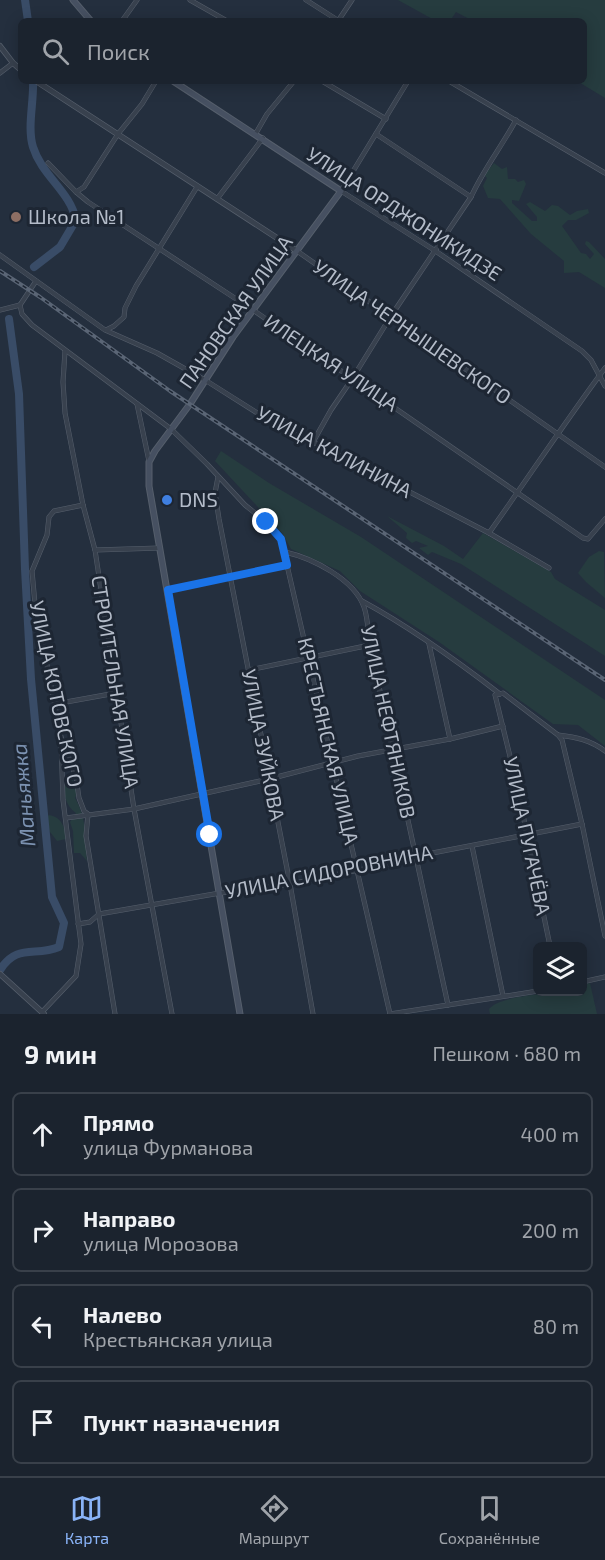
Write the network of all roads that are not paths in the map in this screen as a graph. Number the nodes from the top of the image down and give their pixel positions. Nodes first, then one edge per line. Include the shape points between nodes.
1 (73, 0) edge
2 (137, 0) edge
3 (190, 0) edge
4 (306, 0) edge
5 (352, 0) edge
6 (88, 18) edge
7 (124, 18) edge
8 (222, 18) edge
9 (333, 18) edge
10 (340, 18) edge
11 (0, 46) edge
12 (13, 63) junction
13 (18, 67) edge
14 (0, 73) edge
15 (40, 84) edge
16 (154, 84) edge
17 (178, 84) edge
18 (292, 84) edge
19 (327, 84) edge
20 (406, 84) edge
21 (454, 84) edge
22 (386, 119) junction
23 (516, 120) junction
24 (255, 133) junction
25 (118, 134) junction
26 (376, 134) junction
27 (262, 138) junction
28 (48, 163) dead end
29 (605, 173) edge
30 (197, 187) junction
31 (341, 191) junction
32 (76, 192) junction
33 (471, 197) junction
34 (217, 200) junction
35 (159, 247) junction
36 (434, 250) junction
37 (297, 251) junction
38 (0, 255) edge
39 (36, 281) junction
40 (20, 305) junction
41 (0, 310) edge
42 (253, 310) junction
43 (391, 316) junction
44 (105, 330) junction
45 (65, 351) junction
46 (594, 364) junction
47 (604, 370) edge
48 (600, 376) junction
49 (352, 379) junction
50 (205, 380) junction
51 (605, 386) edge
52 (137, 403) junction
53 (171, 429) junction
54 (559, 435) junction
55 (313, 442) junction
56 (149, 462) junction
57 (605, 467) edge
58 (218, 477) junction
59 (518, 492) junction
60 (83, 505) junction
61 (605, 519) edge
62 (489, 533) junction
63 (160, 548) junction
64 (95, 550) junction
65 (284, 552) junction
66 (287, 565) junction
67 (549, 568) dead end
68 (231, 577) junction
69 (168, 590) junction
70 (357, 598) junction
71 (428, 643) junction
72 (370, 645) junction
73 (308, 658) junction
74 (249, 670) junction
75 (116, 693) junction
76 (500, 694) junction
77 (55, 704) junction
78 (503, 726) junction
79 (558, 735) junction
80 (61, 737) junction
81 (450, 739) junction
82 (393, 749) junction
83 (605, 751) edge
84 (332, 764) junction
85 (269, 779) junction
86 (203, 794) junction
87 (134, 809) junction
88 (88, 814) junction
89 (66, 818) junction
90 (582, 824) junction
91 (526, 835) junction
92 (472, 846) junction
93 (417, 856) junction
94 (358, 869) junction
95 (290, 884) junction
96 (220, 893) junction
97 (153, 906) junction
98 (99, 914) junction
99 (78, 924) junction
100 (605, 936) edge
101 (549, 942) edge
102 (0, 974) edge
103 (605, 977) edge
104 (587, 981) edge
105 (533, 991) edge
106 (503, 996) junction
107 (448, 1005) junction
108 (43, 1013) edge
109 (115, 1014) edge
110 (172, 1014) edge
111 (240, 1014) edge
112 (313, 1014) edge
113 (390, 1014) edge

1 - 6 main road
2 - 7 street
3 - 8 street
4 - 9 street
5 - 10 street
11 - 12 street
12 - 13 street
12 - 14 street
15 - 25 street, УЛИЦА ЧЕРНЫШЕВСКОГО
16 - 25 street
17 - 24 main road, УЛИЦА ОРДЖОНИКИДЗЕ
18 - 24 street
19 - 22 street
20 - 22 street
21 - 23 street
22 - 26 street
23 - 29 street
23 - 33 street
24 - 27 main road, УЛИЦА ОРДЖОНИКИДЗЕ
25 - 30 street, УЛИЦА ЧЕРНЫШЕВСКОГО
25 - 32 street via 84,187
26 - 31 street
26 - 33 street
27 - 31 main road, УЛИЦА ОРДЖОНИКИДЗЕ
27 - 34 street
28 - 32 street, ИЛЕЦКАЯ УЛИЦА
30 - 34 street, УЛИЦА ЧЕРНЫШЕВСКОГО
30 - 35 street
31 - 36 street, УЛИЦА ОРДЖОНИКИДЗЕ
31 - 37 main road, ПАНОВСКАЯ УЛИЦА
32 - 35 street, ИЛЕЦКАЯ УЛИЦА
33 - 36 street
34 - 37 street, УЛИЦА ЧЕРНЫШЕВСКОГО
35 - 42 street, ИЛЕЦКАЯ УЛИЦА
35 - 44 street via 125,308 124,317
36 - 43 street
36 - 46 street, УЛИЦА ОРДЖОНИКИДЗЕ via 582,351
37 - 42 main road, ПАНОВСКАЯ УЛИЦА
37 - 43 street, УЛИЦА ЧЕРНЫШЕВСКОГО
38 - 39 street, УЛИЦА КАЛИНИНА
39 - 40 street
39 - 44 street, УЛИЦА КАЛИНИНА
40 - 41 street
40 - 45 street via 32,325
42 - 49 street, ИЛЕЦКАЯ УЛИЦА
42 - 50 main road, ПАНОВСКАЯ УЛИЦА
43 - 49 street
43 - 54 street, УЛИЦА ЧЕРНЫШЕВСКОГО
44 - 50 street, УЛИЦА КАЛИНИНА
45 - 52 street
45 - 60 street, СТРОИТЕЛЬНАЯ УЛИЦА via 65,413
46 - 47 street
46 - 48 street, УЛИЦА ОРДЖОНИКИДЗЕ
47 - 48 street
48 - 51 street, УЛИЦА ОРДЖОНИКИДЗЕ
48 - 54 street
49 - 55 street
49 - 59 street, ИЛЕЦКАЯ УЛИЦА
50 - 53 main road, ПАНОВСКАЯ УЛИЦА
50 - 55 street, УЛИЦА КАЛИНИНА via 281,428
52 - 53 street
52 - 56 street
53 - 56 main road, ПАНОВСКАЯ УЛИЦА
53 - 58 street
54 - 57 street, УЛИЦА ЧЕРНЫШЕВСКОГО
54 - 59 street
55 - 62 street, УЛИЦА КАЛИНИНА
56 - 63 main road via 149,486
58 - 65 street, КРЕСТЬЯНСКАЯ УЛИЦА via 281,539
58 - 68 street, УЛИЦА ЗУЙКОВА via 215,493
59 - 61 street, ИЛЕЦКАЯ УЛИЦА via 583,538 588,539
59 - 62 street
60 - 64 street, СТРОИТЕЛЬНАЯ УЛИЦА
60 - 77 street, УЛИЦА КОТОВСКОГО via 54,511 49,517 47,535 32,571
62 - 67 street, УЛИЦА КАЛИНИНА
63 - 64 street
63 - 69 main road
64 - 75 street, СТРОИТЕЛЬНАЯ УЛИЦА
65 - 66 street, КРЕСТЬЯНСКАЯ УЛИЦА
65 - 70 street, УЛИЦА НЕФТЯНИКОВ via 334,573
66 - 68 street
66 - 73 street, КРЕСТЬЯНСКАЯ УЛИЦА
68 - 69 street
68 - 74 street, УЛИЦА ЗУЙКОВА
69 - 86 main road
70 - 71 street
70 - 72 street, УЛИЦА НЕФТЯНИКОВ via 363,606
71 - 76 street
71 - 81 street
72 - 73 street
72 - 82 street, УЛИЦА НЕФТЯНИКОВ
73 - 74 street
73 - 84 street, КРЕСТЬЯНСКАЯ УЛИЦА
74 - 85 street, УЛИЦА ЗУЙКОВА
75 - 77 street
75 - 87 street, СТРОИТЕЛЬНАЯ УЛИЦА
76 - 78 street, УЛИЦА ПУГАЧЁВА via 495,695
76 - 79 street
77 - 80 street, УЛИЦА КОТОВСКОГО
78 - 81 street
78 - 91 street, УЛИЦА ПУГАЧЁВА
79 - 83 street via 580,738
79 - 90 street
80 - 88 street, УЛИЦА КОТОВСКОГО via 76,777 79,798
80 - 89 street
81 - 82 street
82 - 84 street
82 - 93 street, УЛИЦА НЕФТЯНИКОВ
84 - 85 street
84 - 94 street, КРЕСТЬЯНСКАЯ УЛИЦА
85 - 86 street
85 - 95 street, УЛИЦА ЗУЙКОВА
86 - 87 street
86 - 96 main road
87 - 88 street
87 - 97 street, СТРОИТЕЛЬНАЯ УЛИЦА
88 - 89 street
88 - 98 street, УЛИЦА КОТОВСКОГО via 86,836
89 - 99 street
90 - 91 street, УЛИЦА СИДОРОВНИНА
90 - 100 street
91 - 92 street, УЛИЦА СИДОРОВНИНА
91 - 101 street, УЛИЦА ПУГАЧЁВА
92 - 93 street, УЛИЦА СИДОРОВНИНА
92 - 106 street
93 - 94 street, УЛИЦА СИДОРОВНИНА
93 - 107 street, УЛИЦА НЕФТЯНИКОВ
94 - 95 street, УЛИЦА СИДОРОВНИНА
94 - 113 street, КРЕСТЬЯНСКАЯ УЛИЦА
95 - 96 street, УЛИЦА СИДОРОВНИНА
95 - 112 street, УЛИЦА ЗУЙКОВА
96 - 97 street, УЛИЦА СИДОРОВНИНА
96 - 111 main road
97 - 98 street, УЛИЦА СИДОРОВНИНА
97 - 110 street, СТРОИТЕЛЬНАЯ УЛИЦА
98 - 99 street, УЛИЦА СИДОРОВНИНА via 90,922
98 - 109 street, УЛИЦА КОТОВСКОГО
99 - 108 street via 81,944 75,976
102 - 108 street
103 - 104 street
105 - 106 street
106 - 107 street
107 - 113 street

